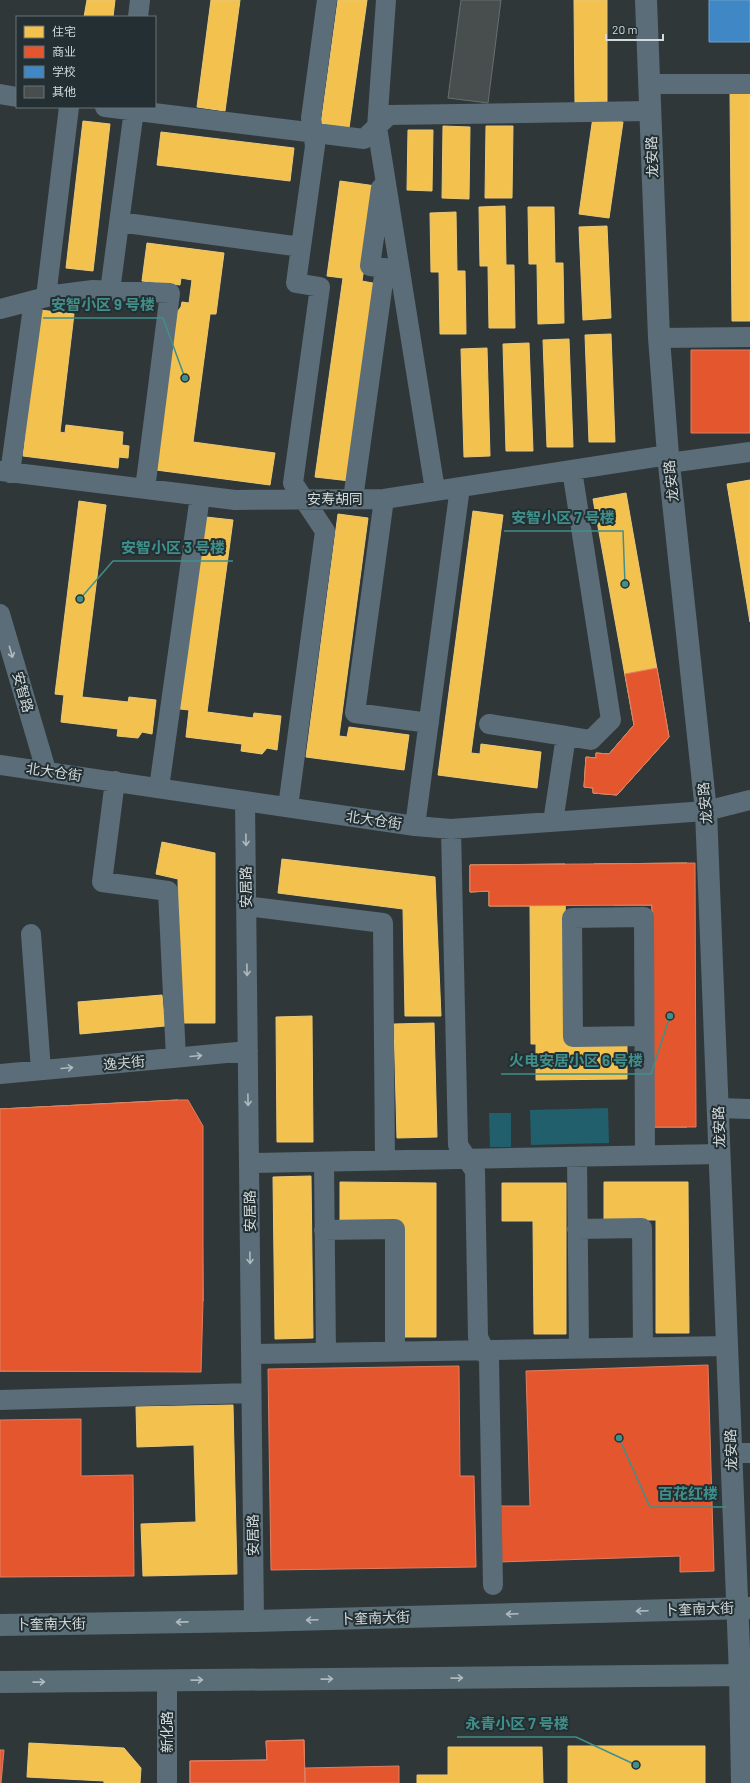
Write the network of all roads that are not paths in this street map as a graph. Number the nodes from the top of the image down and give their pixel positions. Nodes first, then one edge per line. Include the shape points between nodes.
1 (140, 0) edge
2 (327, 0) edge
3 (386, 0) edge
4 (646, 0) edge
5 (138, 16) edge
6 (649, 84) junction
7 (750, 84) edge
8 (0, 94) edge
9 (16, 97) edge
10 (69, 108) edge
11 (116, 108) edge
12 (128, 109) edge
13 (650, 111) junction
14 (377, 127) junction
15 (313, 133) junction
16 (384, 167) junction
17 (119, 222) junction
18 (301, 247) junction
19 (110, 291) junction
20 (40, 298) junction
21 (0, 309) edge
22 (750, 337) edge
23 (659, 338) junction
24 (750, 452) edge
25 (668, 459) junction
26 (572, 470) junction
27 (5, 472) edge
28 (460, 487) junction
29 (145, 489) junction
30 (435, 490) junction
31 (200, 496) junction
32 (353, 499) junction
33 (384, 499) junction
34 (304, 500) junction
35 (0, 614) edge
36 (428, 723) junction
37 (489, 724) dead end
38 (566, 736) junction
39 (0, 765) edge
40 (46, 770) junction
41 (115, 781) junction
42 (159, 788) junction
43 (750, 800) edge
44 (245, 801) junction
45 (288, 807) junction
46 (706, 810) junction
47 (553, 822) junction
48 (415, 826) junction
49 (451, 829) junction
50 (246, 906) junction
51 (31, 934) dead end
52 (644, 1036) junction
53 (248, 1051) junction
54 (176, 1058) junction
55 (41, 1070) junction
56 (0, 1074) edge
57 (718, 1108) junction
58 (750, 1109) edge
59 (720, 1154) junction
60 (645, 1156) junction
61 (577, 1157) junction
62 (467, 1159) junction
63 (384, 1161) junction
64 (324, 1162) junction
65 (249, 1163) junction
66 (577, 1229) junction
67 (324, 1230) junction
68 (727, 1346) junction
69 (643, 1348) junction
70 (579, 1349) junction
71 (484, 1350) junction
72 (395, 1352) junction
73 (326, 1353) junction
74 (251, 1354) junction
75 (252, 1393) junction
76 (0, 1400) edge
77 (741, 1453) edge
78 (492, 1584) dead end
79 (744, 1608) edge
80 (254, 1621) junction
81 (0, 1625) edge
82 (745, 1675) edge
83 (167, 1680) junction
84 (0, 1682) edge
85 (746, 1727) edge
86 (167, 1783) edge
87 (742, 1783) edge

1 - 5 street
2 - 15 street via 312,118
3 - 14 street
4 - 6 street, 龙安路
6 - 7 street
6 - 13 street, 龙安路
8 - 9 street
10 - 20 street
11 - 12 street
12 - 15 street
12 - 17 street
13 - 14 street via 389,115
13 - 23 street, 龙安路
14 - 15 street via 364,139
14 - 16 street
15 - 18 street via 315,146
16 - 30 street
16 - 32 street via 370,266 385,268
17 - 18 street
17 - 19 street
18 - 34 street via 296,283 320,286 293,482
19 - 20 street via 93,290
19 - 29 street via 170,293
20 - 21 street
20 - 27 street
22 - 23 street
23 - 25 street, 龙安路
24 - 25 street, 安寿胡同
25 - 26 street, 安寿胡同
25 - 46 street, 龙安路
26 - 28 street, 安寿胡同
26 - 38 street via 612,720 591,740
27 - 29 street, 安寿胡同
28 - 30 street, 安寿胡同
28 - 36 street
29 - 31 street, 安寿胡同
30 - 33 street, 安寿胡同
31 - 34 street, 安寿胡同 via 235,500
31 - 42 street
32 - 33 street, 安寿胡同
32 - 34 street, 安寿胡同
33 - 36 street via 355,713
34 - 45 street via 325,531
35 -> 40 street, 安智路
36 - 48 street
37 - 38 street
38 - 47 street
39 - 40 street, 北大仓街
40 - 41 street, 北大仓街
41 - 42 street, 北大仓街
41 - 54 street via 102,882 168,891
42 - 44 street, 北大仓街
43 - 46 street, 北大仓街
44 - 45 street, 北大仓街
44 -> 50 street, 安居路
45 - 48 street, 北大仓街
46 - 47 street, 北大仓街
46 - 57 street, 龙安路
47 - 49 street, 北大仓街
48 - 49 street, 北大仓街
49 - 62 street via 458,1145
50 -> 53 street, 安居路
50 - 63 street via 383,924
51 - 55 street
52 - 52 street via 644,917 572,918 573,1037
52 - 60 street
54 -> 53 street, 逸夫街
53 -> 65 street, 安居路
55 -> 54 street, 逸夫街
55 - 56 street, 逸夫街
57 - 58 street
57 - 59 street, 龙安路
59 - 60 street
59 - 68 street, 龙安路
60 - 61 street
61 - 62 street
61 - 66 street
62 - 63 street
62 - 71 street via 475,1171 478,1338
63 - 64 street
64 - 65 street
64 - 67 street
65 -> 74 street, 安居路
66 - 69 street via 642,1228
66 - 70 street
67 - 72 street via 395,1229
67 - 73 street
68 - 69 street
68 - 77 street, 龙安路
69 - 70 street
70 - 71 street
71 - 72 street
71 - 78 street via 489,1360
72 - 73 street
73 - 74 street
74 - 75 street, 安居路
75 - 76 street
75 - 80 street, 安居路
77 - 79 street, 龙安路
79 -> 80 main road, 卜奎南大街
79 - 82 street
80 -> 81 main road, 卜奎南大街
83 -> 82 main road
82 - 85 street
84 -> 83 main road
83 - 86 street, 新化路
85 - 87 street

